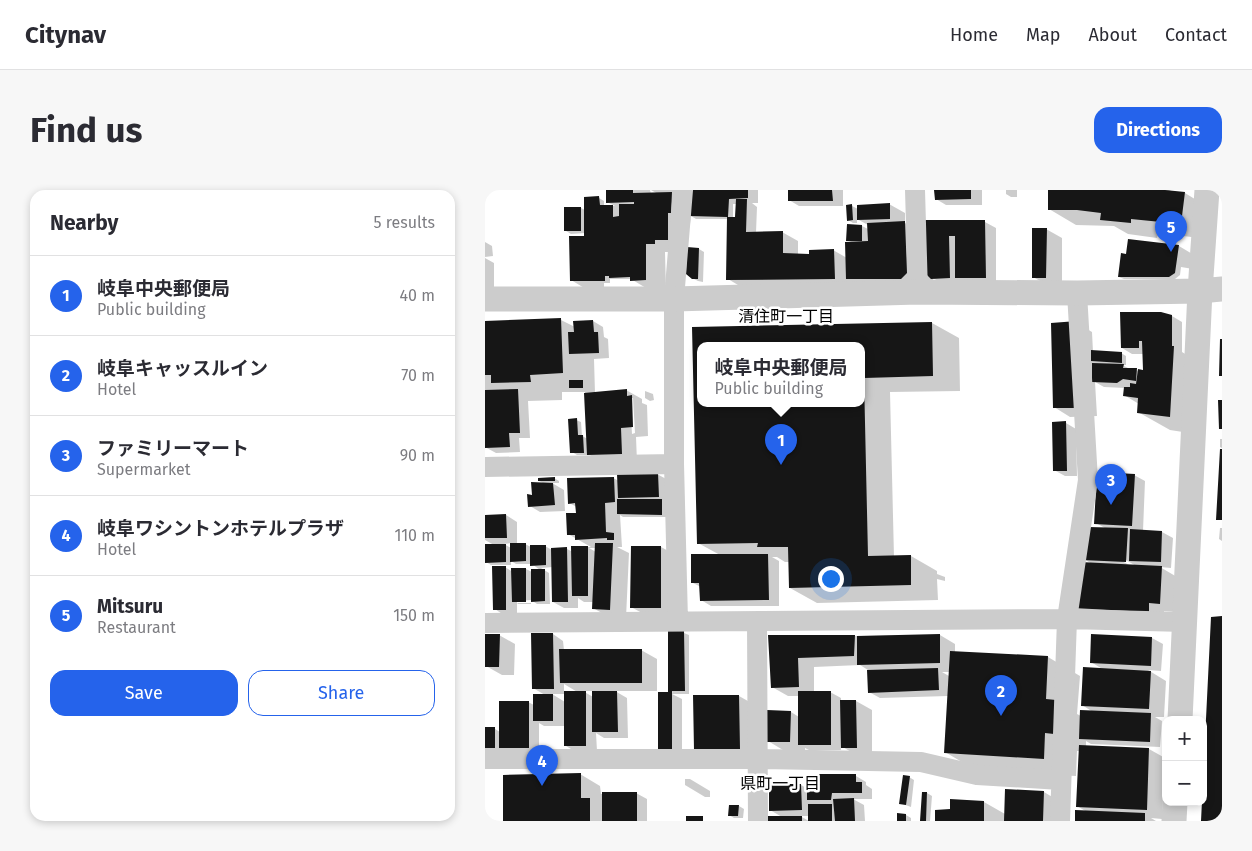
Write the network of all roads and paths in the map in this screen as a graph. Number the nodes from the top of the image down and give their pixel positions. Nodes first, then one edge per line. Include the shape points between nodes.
1 (683, 190) edge
2 (915, 190) edge
3 (1207, 190) edge
4 (1211, 290) edge
5 (918, 292) junction
6 (1077, 293) junction
7 (485, 298) edge
8 (674, 299) junction
9 (674, 464) junction
10 (485, 467) edge
11 (1067, 619) junction
12 (677, 621) junction
13 (757, 621) junction
14 (1185, 622) junction
15 (485, 623) edge
16 (1179, 716) edge
17 (485, 759) edge
18 (758, 759) junction
19 (1061, 780) junction
20 (1175, 806) edge
21 (758, 821) edge
22 (1060, 821) edge
23 (1174, 821) edge

1 - 8 street
2 - 5 street
3 - 4 street
4 - 6 street
4 - 14 street
5 - 6 street
5 - 8 street
6 - 11 street via 1089,480
7 - 8 street
8 - 9 street
9 - 10 street
9 - 12 street
11 - 13 street
11 - 14 street
11 - 19 street
12 - 13 street
12 - 15 street
13 - 18 street
14 - 16 street
17 - 18 street
18 - 19 street via 921,762 977,775
18 - 21 street
19 - 22 street
20 - 23 street

